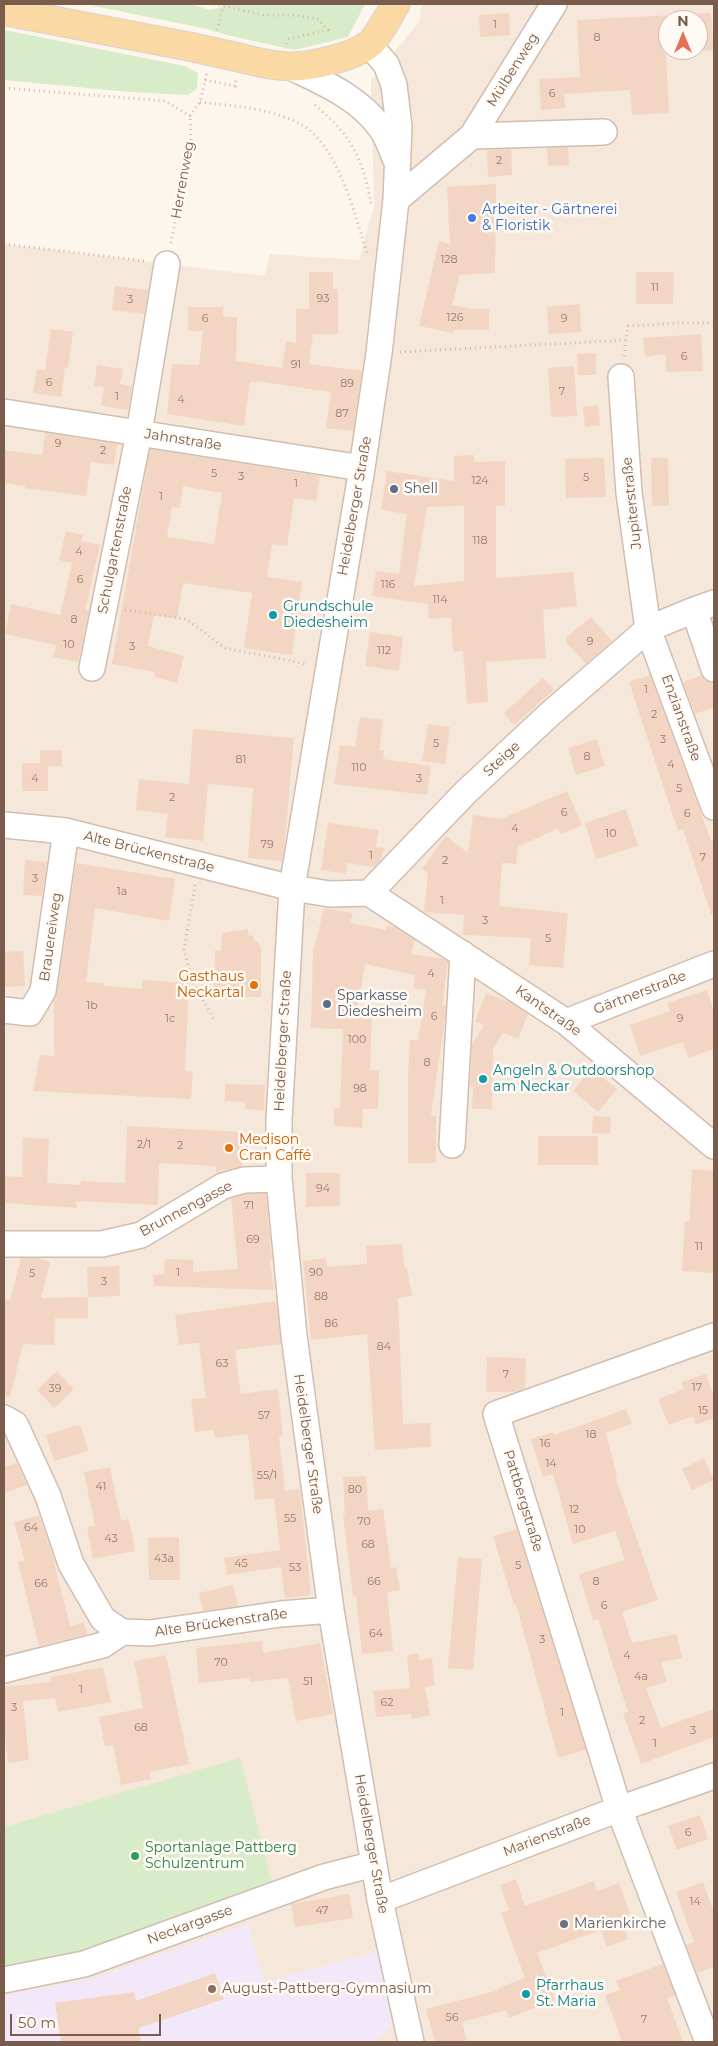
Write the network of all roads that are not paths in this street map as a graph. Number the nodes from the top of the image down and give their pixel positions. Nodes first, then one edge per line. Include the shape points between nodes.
1 (396, 4) edge
2 (554, 4) edge
3 (4, 11) edge
4 (369, 45) junction
5 (283, 67) junction
6 (604, 132) dead end
7 (472, 136) junction
8 (398, 163) junction
9 (396, 200) junction
10 (167, 264) road end
11 (621, 377) road end
12 (4, 412) edge
13 (139, 433) junction
14 (362, 468) junction
15 (704, 606) edge
16 (648, 629) junction
17 (92, 668) dead end
18 (714, 669) edge
19 (714, 807) edge
20 (4, 825) edge
21 (66, 831) junction
22 (292, 888) junction
23 (370, 893) junction
24 (463, 954) junction
25 (714, 964) edge
26 (4, 1010) edge
27 (566, 1022) junction
28 (452, 1145) dead end
29 (714, 1146) edge
30 (279, 1179) junction
31 (4, 1244) edge
32 (714, 1336) edge
33 (4, 1418) edge
34 (331, 1610) junction
35 (122, 1632) junction
36 (4, 1670) edge
37 (714, 1776) edge
38 (619, 1809) junction
39 (374, 1864) junction
40 (380, 1900) junction
41 (4, 1980) edge
42 (406, 2038) edge
43 (708, 2042) edge

1 - 4 main road
2 - 7 street, Mülbenweg
3 - 5 main road, bridge
4 - 5 main road via 348,56 318,64
4 - 8 street, Heidelberger Straße via 386,64 394,85 399,127
5 - 8 street via 333,87 365,108 381,128
6 - 7 street
7 - 9 street, Mülbenweg
8 - 9 street, Heidelberger Straße
9 - 14 street, Heidelberger Straße
10 - 13 street
11 - 16 street, Jupiterstraße via 629,493
12 - 13 street, Jahnstraße
13 - 14 street, Jahnstraße
13 - 17 street, Schulgartenstraße
14 - 22 street, Heidelberger Straße
15 - 16 street, Steige
15 - 18 street
16 - 19 street, Enzianstraße
16 - 23 street, Steige via 466,792
20 - 21 street, Alte Brückenstraße
21 - 22 street, Alte Brückenstraße
21 - 26 street, Brauereiweg via 43,992 30,1013
22 - 23 street via 330,894
22 - 30 street, Heidelberger Straße via 279,1111
23 - 24 street, Kantstraße
24 - 27 street, Kantstraße
24 - 28 street
25 - 27 street, Gärtnerstraße
27 - 29 street, Kantstraße
30 - 31 street, Brunnengasse via 244,1180 223,1186 141,1234 102,1244
30 - 34 street, Heidelberger Straße via 294,1336
32 - 38 street, Pattbergstraße via 496,1414
33 - 35 street via 16,1424 48,1496 71,1564 103,1620
34 - 35 street, Alte Brückenstraße via 150,1633
34 - 39 street, Heidelberger Straße
35 - 36 street via 103,1645
37 - 38 street, Marienstraße
38 - 40 street, Marienstraße
38 - 43 street
39 - 40 street, Heidelberger Straße
39 - 41 street, Neckargasse via 324,1877 84,1964
40 - 42 street, Heidelberger Straße

